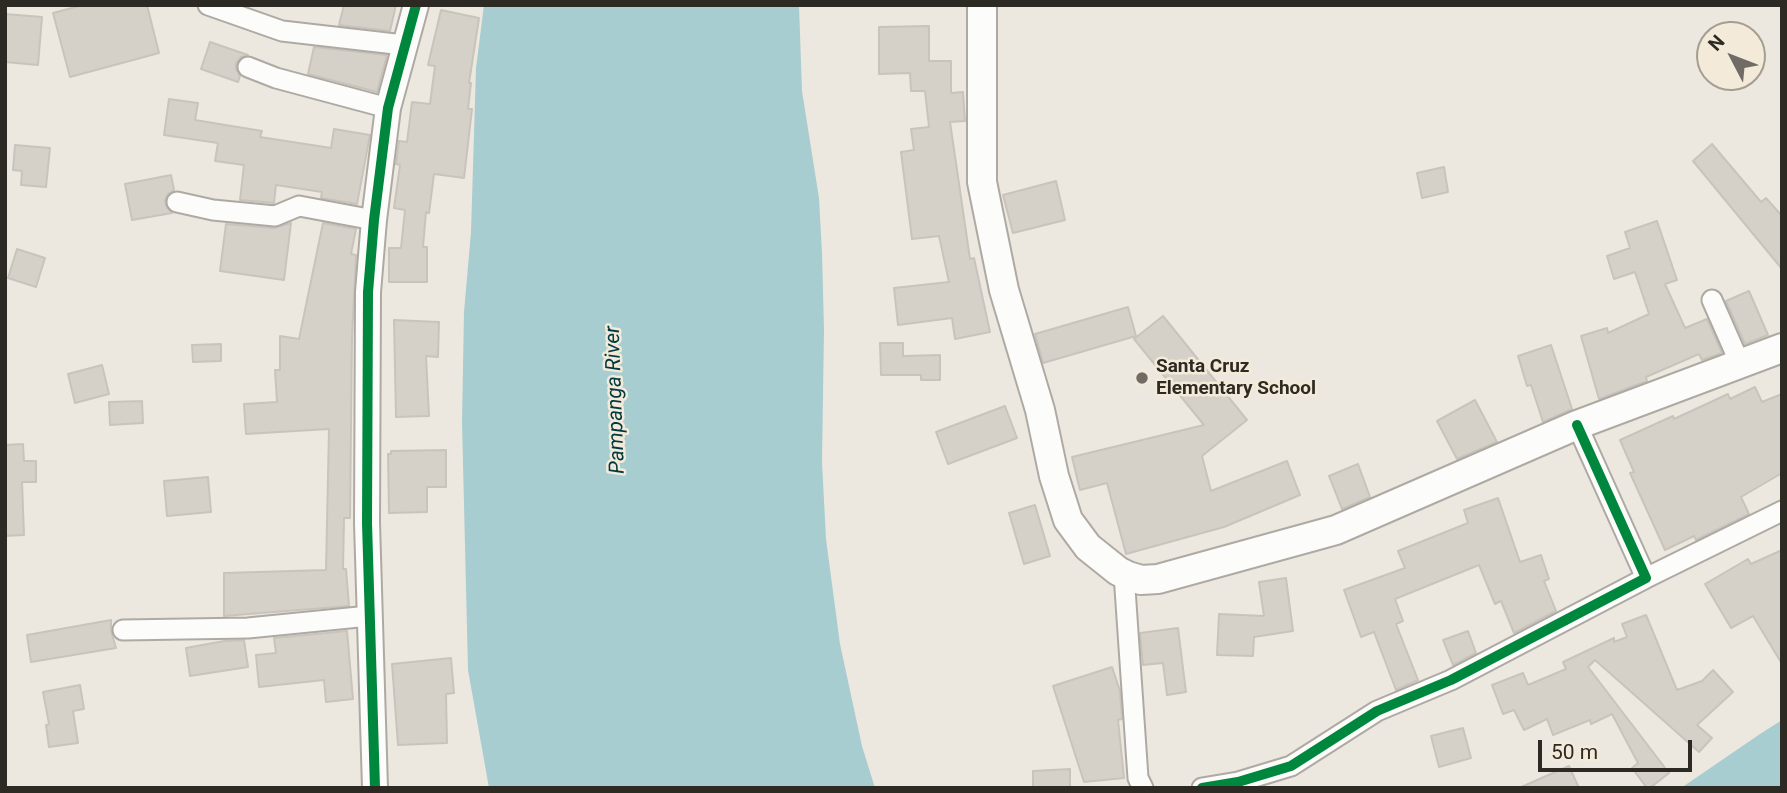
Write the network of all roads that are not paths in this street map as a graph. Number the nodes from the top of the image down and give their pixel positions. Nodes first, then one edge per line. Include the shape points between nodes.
1 (208, 5) edge
2 (416, 5) edge
3 (982, 5) edge
4 (404, 45) junction
5 (248, 67) dead end
6 (388, 108) junction
7 (177, 202) dead end
8 (374, 220) junction
9 (1712, 300) dead end
10 (1782, 348) edge
11 (1741, 366) junction
12 (1577, 425) junction
13 (1782, 511) edge
14 (1124, 575) junction
15 (1646, 578) junction
16 (369, 616) junction
17 (123, 630) dead end
18 (375, 788) edge
19 (1143, 788) edge
20 (1202, 788) edge

1 - 4 street via 282,31
2 - 4 street
3 - 14 main road via 982,182 1004,290 1068,520 1088,547
4 - 6 street
5 - 6 street
6 - 8 street
7 - 8 street via 275,216 299,206
8 - 16 street via 368,292
9 - 11 street
10 - 11 main road
11 - 12 main road
12 - 14 main road via 1336,530 1158,579
12 - 15 street
13 - 15 street
14 - 19 street via 1138,778
15 - 20 street via 1451,680 1377,711 1291,766
16 - 17 street via 248,628
16 - 18 street

